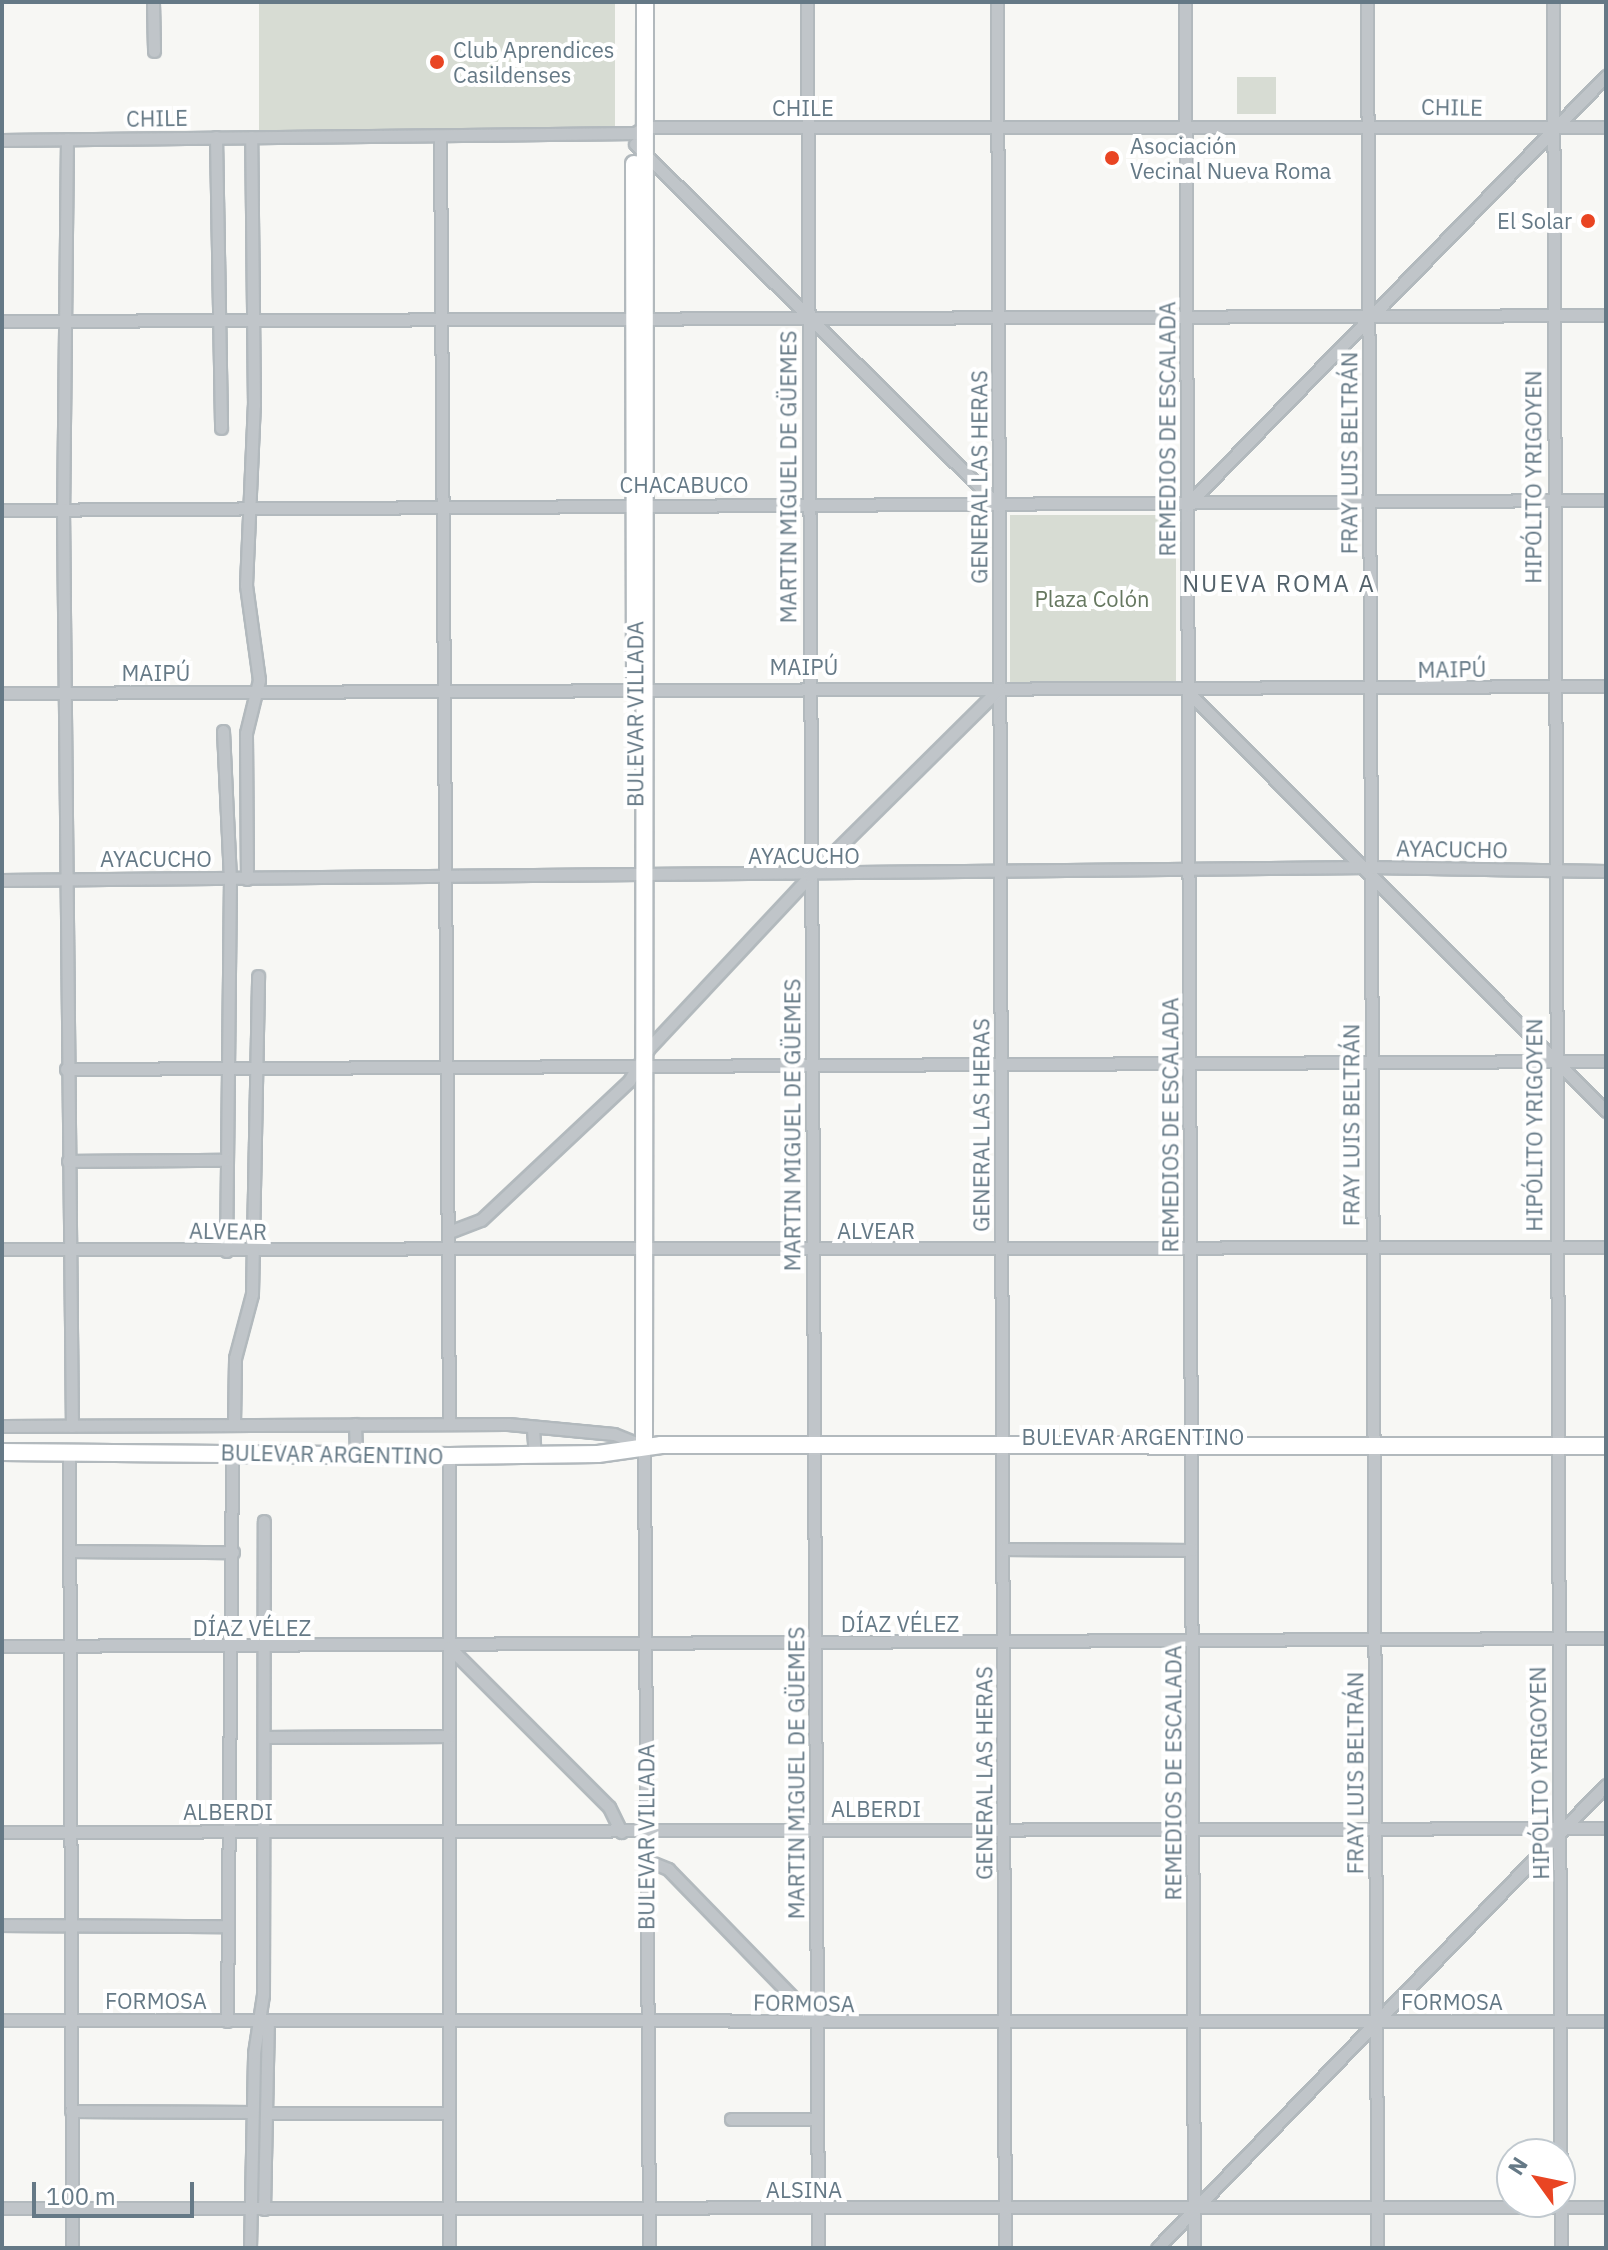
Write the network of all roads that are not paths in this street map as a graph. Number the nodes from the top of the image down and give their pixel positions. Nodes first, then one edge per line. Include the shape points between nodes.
1 (153, 2) edge
2 (634, 2) edge
3 (645, 2) edge
4 (807, 2) edge
5 (997, 2) edge
6 (1185, 2) edge
7 (1367, 2) edge
8 (1553, 2) edge
9 (154, 51) dead end
10 (1606, 76) edge
11 (1367, 125) junction
12 (1186, 126) junction
13 (998, 127) junction
14 (1606, 127) edge
15 (807, 128) junction
16 (1554, 130) junction
17 (440, 136) junction
18 (216, 137) junction
19 (251, 137) junction
20 (67, 139) junction
21 (640, 139) junction
22 (2, 140) edge
23 (1552, 315) junction
24 (1606, 315) edge
25 (1186, 316) junction
26 (998, 317) junction
27 (639, 318) junction
28 (808, 318) junction
29 (1370, 318) junction
30 (443, 320) junction
31 (2, 321) edge
32 (67, 321) junction
33 (219, 321) junction
34 (252, 321) junction
35 (221, 428) dead end
36 (1368, 500) junction
37 (1606, 500) edge
38 (1553, 501) junction
39 (443, 504) junction
40 (641, 505) junction
41 (808, 505) junction
42 (1187, 505) junction
43 (999, 506) junction
44 (251, 507) junction
45 (63, 509) junction
46 (2, 510) edge
47 (809, 686) junction
48 (1606, 686) edge
49 (1553, 687) junction
50 (641, 688) junction
51 (999, 689) junction
52 (1370, 690) junction
53 (1187, 691) junction
54 (65, 692) junction
55 (447, 692) junction
56 (2, 693) edge
57 (257, 693) junction
58 (223, 731) dead end
59 (1370, 867) junction
60 (1189, 870) junction
61 (1554, 871) junction
62 (1606, 871) edge
63 (1000, 874) junction
64 (810, 876) junction
65 (641, 877) junction
66 (230, 878) junction
67 (65, 879) junction
68 (247, 879) junction
69 (2, 880) edge
70 (449, 880) junction
71 (258, 976) dead end
72 (645, 1060) junction
73 (1554, 1061) junction
74 (1606, 1061) edge
75 (1371, 1062) junction
76 (450, 1063) junction
77 (1189, 1063) junction
78 (1001, 1064) junction
79 (257, 1065) junction
80 (811, 1065) junction
81 (228, 1066) junction
82 (66, 1069) junction
83 (1606, 1111) edge
84 (225, 1160) junction
85 (68, 1161) junction
86 (449, 1232) junction
87 (1372, 1247) junction
88 (1606, 1247) edge
89 (1555, 1248) junction
90 (2, 1249) edge
91 (69, 1249) junction
92 (449, 1249) junction
93 (1190, 1249) junction
94 (226, 1251) junction
95 (812, 1251) junction
96 (1002, 1251) junction
97 (254, 1252) junction
98 (644, 1252) junction
99 (234, 1424) junction
100 (355, 1424) junction
101 (449, 1424) junction
102 (2, 1426) edge
103 (72, 1426) junction
104 (533, 1429) junction
105 (1606, 1435) edge
106 (1373, 1441) junction
107 (1555, 1441) junction
108 (1003, 1442) junction
109 (1191, 1442) junction
110 (814, 1443) junction
111 (652, 1445) junction
112 (1606, 1446) edge
113 (2, 1452) edge
114 (69, 1452) junction
115 (232, 1454) junction
116 (356, 1455) junction
117 (535, 1455) junction
118 (449, 1456) junction
119 (264, 1521) dead end
120 (1003, 1549) junction
121 (1191, 1550) junction
122 (70, 1551) junction
123 (233, 1552) junction
124 (1606, 1638) edge
125 (1556, 1639) junction
126 (1375, 1641) junction
127 (815, 1644) junction
128 (1004, 1644) junction
129 (1192, 1644) junction
130 (70, 1645) junction
131 (2, 1646) edge
132 (449, 1647) junction
133 (645, 1648) junction
134 (230, 1649) junction
135 (265, 1649) junction
136 (449, 1736) junction
137 (265, 1737) junction
138 (1606, 1785) edge
139 (1376, 1827) junction
140 (1004, 1828) junction
141 (1193, 1828) junction
142 (1606, 1828) edge
143 (817, 1829) junction
144 (1563, 1829) junction
145 (2, 1832) edge
146 (70, 1832) junction
147 (230, 1832) junction
148 (264, 1832) junction
149 (621, 1832) junction
150 (449, 1833) junction
151 (645, 1833) junction
152 (646, 1860) junction
153 (71, 1924) junction
154 (2, 1925) edge
155 (227, 1926) junction
156 (2, 2020) edge
157 (71, 2020) junction
158 (648, 2020) junction
159 (227, 2021) junction
160 (1560, 2021) junction
161 (1606, 2021) edge
162 (264, 2022) junction
163 (1375, 2022) junction
164 (450, 2023) junction
165 (818, 2023) junction
166 (1193, 2023) junction
167 (1004, 2025) junction
168 (71, 2111) junction
169 (252, 2112) junction
170 (267, 2113) junction
171 (449, 2113) junction
172 (731, 2119) dead end
173 (817, 2119) junction
174 (1560, 2138) edge
175 (72, 2207) junction
176 (1576, 2207) edge
177 (1606, 2207) edge
178 (2, 2208) edge
179 (449, 2208) junction
180 (1496, 2208) edge
181 (251, 2209) junction
182 (264, 2209) junction
183 (818, 2209) junction
184 (1377, 2209) junction
185 (649, 2211) junction
186 (1004, 2212) junction
187 (1194, 2212) junction
188 (1560, 2218) edge
189 (72, 2248) edge
190 (250, 2248) edge
191 (449, 2248) edge
192 (649, 2248) edge
193 (818, 2248) edge
194 (1005, 2248) edge
195 (1157, 2248) edge
196 (1194, 2248) edge
197 (1377, 2248) edge
198 (1561, 2248) edge

1 - 9 street
2 - 21 main road, BULEVAR VILLADA
3 - 21 main road, BULEVAR VILLADA
4 - 15 street, MARTIN MIGUEL DE GÜEMES
5 - 13 street, GENERAL LAS HERAS
6 - 12 street, REMEDIOS DE ESCALADA
7 - 11 street, FRAY LUIS BELTRÁN
8 - 16 street, HIPÓLITO YRIGOYEN
10 - 16 street
11 - 12 street, CHILE
11 - 16 street, CHILE
11 - 29 street, FRAY LUIS BELTRÁN
12 - 13 street, CHILE
12 - 25 street, REMEDIOS DE ESCALADA
13 - 15 street, CHILE
13 - 26 street, GENERAL LAS HERAS
14 - 16 street, CHILE
15 - 21 street, CHILE
15 - 28 street, MARTIN MIGUEL DE GÜEMES
16 - 23 street, HIPÓLITO YRIGOYEN
16 - 29 street
17 - 19 street, CHILE
17 - 21 street, CHILE
17 - 30 street
18 - 19 street, CHILE
18 - 20 street, CHILE
18 - 33 street
19 - 34 street
20 - 22 street, CHILE
20 - 32 street
21 - 27 main road, BULEVAR VILLADA
21 - 28 street
23 - 24 street
23 - 29 street
23 - 38 street, HIPÓLITO YRIGOYEN
25 - 26 street
25 - 29 street
25 - 42 street, REMEDIOS DE ESCALADA
26 - 28 street
26 - 43 street, GENERAL LAS HERAS
27 - 28 street
27 - 30 street
27 - 40 main road, BULEVAR VILLADA
28 - 41 street, MARTIN MIGUEL DE GÜEMES
28 - 43 street
29 - 36 street, FRAY LUIS BELTRÁN
29 - 42 street
30 - 34 street
30 - 39 street
31 - 32 street
32 - 33 street
32 - 45 street
33 - 34 street
33 - 35 street
34 - 44 street
36 - 38 street, CHACABUCO
36 - 42 street, CHACABUCO
36 - 52 street, FRAY LUIS BELTRÁN
37 - 38 street, CHACABUCO
38 - 49 street, HIPÓLITO YRIGOYEN
39 - 40 street, CHACABUCO
39 - 44 street, CHACABUCO
39 - 55 street
40 - 41 street, CHACABUCO
40 - 50 main road, BULEVAR VILLADA
41 - 43 street, CHACABUCO
41 - 47 street, MARTIN MIGUEL DE GÜEMES
42 - 43 street, CHACABUCO
42 - 53 street, REMEDIOS DE ESCALADA
43 - 51 street, GENERAL LAS HERAS
44 - 45 street, CHACABUCO
44 - 57 street via 246,585
45 - 46 street, CHACABUCO
45 - 54 street
47 - 50 street, MAIPÚ
47 - 51 street, MAIPÚ
47 - 64 street, MARTIN MIGUEL DE GÜEMES
48 - 49 street, MAIPÚ
49 - 52 street, MAIPÚ
49 - 61 street, HIPÓLITO YRIGOYEN
50 - 55 street, MAIPÚ
50 - 65 main road, BULEVAR VILLADA
51 - 53 street, MAIPÚ
51 - 63 street, GENERAL LAS HERAS
51 - 64 street
52 - 53 street, MAIPÚ
52 - 59 street, FRAY LUIS BELTRÁN
53 - 59 street
53 - 60 street, REMEDIOS DE ESCALADA
54 - 56 street, MAIPÚ
54 - 57 street, MAIPÚ
54 - 67 street
55 - 57 street, MAIPÚ
55 - 70 street
57 - 68 street via 246,733
58 - 66 street
59 - 60 street, AYACUCHO
59 - 61 street, AYACUCHO
59 - 73 street
59 - 75 street, FRAY LUIS BELTRÁN
60 - 63 street, AYACUCHO
60 - 77 street, REMEDIOS DE ESCALADA
61 - 62 street, AYACUCHO
61 - 73 street, HIPÓLITO YRIGOYEN
63 - 64 street, AYACUCHO
63 - 78 street, GENERAL LAS HERAS
64 - 65 street, AYACUCHO
64 - 72 street
64 - 80 street, MARTIN MIGUEL DE GÜEMES
65 - 70 street, AYACUCHO
65 - 72 main road, BULEVAR VILLADA
66 - 67 street, AYACUCHO
66 - 68 street, AYACUCHO
66 - 81 street
67 - 69 street, AYACUCHO
67 - 82 street
68 - 70 street, AYACUCHO
70 - 76 street
71 - 79 street
72 - 76 street
72 - 80 street
72 - 86 street via 481,1220
72 - 98 main road, BULEVAR VILLADA
73 - 74 street
73 - 75 street
73 - 83 street
73 - 89 street, HIPÓLITO YRIGOYEN
75 - 77 street
75 - 87 street, FRAY LUIS BELTRÁN
76 - 79 street
76 - 86 street
77 - 78 street
77 - 93 street, REMEDIOS DE ESCALADA
78 - 80 street
78 - 96 street, GENERAL LAS HERAS
79 - 81 street
79 - 97 street
80 - 95 street, MARTIN MIGUEL DE GÜEMES
81 - 82 street
81 - 84 street
82 - 85 street
84 - 85 street
84 - 94 street
85 - 91 street
86 - 92 street
87 - 89 street, ALVEAR
87 - 93 street, ALVEAR
87 - 106 street, FRAY LUIS BELTRÁN
88 - 89 street, ALVEAR
89 - 107 street, HIPÓLITO YRIGOYEN
90 - 91 street, ALVEAR
91 - 94 street, ALVEAR
91 - 103 street
92 - 97 street, ALVEAR
92 - 98 street, ALVEAR
92 - 101 street
93 - 96 street, ALVEAR
93 - 109 street, REMEDIOS DE ESCALADA
94 - 97 street, ALVEAR
95 - 96 street, ALVEAR
95 - 98 street, ALVEAR
95 - 110 street, MARTIN MIGUEL DE GÜEMES
96 - 108 street, GENERAL LAS HERAS
97 - 99 street via 235,1358
98 - 111 main road, BULEVAR VILLADA via 644,1426
99 - 100 street
99 - 103 street
100 - 101 street
100 - 116 street
101 - 104 street
102 - 103 street
104 - 111 street via 614,1434
104 - 117 street
105 - 107 main road, BULEVAR ARGENTINO
106 - 107 main road, BULEVAR ARGENTINO
106 - 109 main road, BULEVAR ARGENTINO
106 - 126 street, FRAY LUIS BELTRÁN
107 - 112 main road, BULEVAR ARGENTINO
107 - 125 street, HIPÓLITO YRIGOYEN
108 - 109 main road, BULEVAR ARGENTINO
108 - 110 main road, BULEVAR ARGENTINO
108 - 120 street, GENERAL LAS HERAS
109 - 121 street, REMEDIOS DE ESCALADA
110 - 111 main road, BULEVAR ARGENTINO
110 - 127 street, MARTIN MIGUEL DE GÜEMES
111 - 117 main road, BULEVAR ARGENTINO
111 - 133 street, BULEVAR VILLADA
113 - 114 main road, BULEVAR ARGENTINO
114 - 115 main road, BULEVAR ARGENTINO
114 - 122 street
115 - 116 main road, BULEVAR ARGENTINO
115 - 123 street
116 - 118 main road, BULEVAR ARGENTINO
117 - 118 main road, BULEVAR ARGENTINO
118 - 132 street
119 - 135 street
120 - 121 street
120 - 128 street, GENERAL LAS HERAS
121 - 129 street, REMEDIOS DE ESCALADA
122 - 123 street
122 - 130 street
123 - 134 street
124 - 125 street, DÍAZ VÉLEZ
125 - 126 street, DÍAZ VÉLEZ
125 - 144 street, HIPÓLITO YRIGOYEN
126 - 129 street, DÍAZ VÉLEZ
126 - 139 street, FRAY LUIS BELTRÁN
127 - 128 street, DÍAZ VÉLEZ
127 - 133 street, DÍAZ VÉLEZ
127 - 143 street, MARTIN MIGUEL DE GÜEMES
128 - 129 street, DÍAZ VÉLEZ
128 - 140 street, GENERAL LAS HERAS
129 - 141 street, REMEDIOS DE ESCALADA
130 - 131 street, DÍAZ VÉLEZ
130 - 134 street, DÍAZ VÉLEZ
130 - 146 street
132 - 133 street, DÍAZ VÉLEZ
132 - 135 street, DÍAZ VÉLEZ
132 - 136 street
132 - 149 street via 609,1807
133 - 151 street, BULEVAR VILLADA
134 - 135 street, DÍAZ VÉLEZ
134 - 147 street
135 - 137 street
136 - 137 street
136 - 150 street
137 - 148 street
138 - 144 street
139 - 141 street, ALBERDI
139 - 144 street, ALBERDI
139 - 163 street, FRAY LUIS BELTRÁN
140 - 141 street, ALBERDI
140 - 143 street, ALBERDI
140 - 167 street, GENERAL LAS HERAS
141 - 166 street, REMEDIOS DE ESCALADA
142 - 144 street, ALBERDI
143 - 151 street, ALBERDI
143 - 165 street, MARTIN MIGUEL DE GÜEMES
144 - 160 street, HIPÓLITO YRIGOYEN
144 - 163 street
145 - 146 street, ALBERDI
146 - 147 street, ALBERDI
146 - 153 street
147 - 148 street, ALBERDI
147 - 155 street
148 - 150 street, ALBERDI
148 - 162 street
149 - 150 street, ALBERDI
149 - 151 street, ALBERDI
150 - 164 street
151 - 152 street, BULEVAR VILLADA
152 - 158 street, BULEVAR VILLADA
152 - 165 street via 668,1869
153 - 154 street
153 - 155 street
153 - 157 street
155 - 159 street
156 - 157 street, FORMOSA
157 - 159 street, FORMOSA
157 - 168 street
158 - 164 street, FORMOSA
158 - 165 street, FORMOSA
158 - 185 street, BULEVAR VILLADA
159 - 162 street, FORMOSA
160 - 161 street, FORMOSA
160 - 163 street, FORMOSA
160 - 174 street, HIPÓLITO YRIGOYEN
162 - 164 street, FORMOSA
162 - 169 street
162 - 170 street
163 - 166 street, FORMOSA
163 - 184 street, FRAY LUIS BELTRÁN
163 - 187 street
164 - 171 street
165 - 167 street, FORMOSA
165 - 173 street, MARTIN MIGUEL DE GÜEMES
166 - 167 street, FORMOSA
166 - 187 street, REMEDIOS DE ESCALADA
167 - 186 street, GENERAL LAS HERAS
168 - 169 street
168 - 175 street
169 - 181 street
170 - 171 street
170 - 182 street
171 - 179 street
172 - 173 street
173 - 183 street, MARTIN MIGUEL DE GÜEMES
175 - 178 street, ALSINA
175 - 181 street, ALSINA
175 - 189 street
176 - 177 street, ALSINA
179 - 182 street, ALSINA
179 - 185 street, ALSINA
179 - 191 street
180 - 184 street, ALSINA
181 - 182 street, ALSINA
181 - 190 street
183 - 185 street, ALSINA
183 - 186 street, ALSINA
183 - 193 street, MARTIN MIGUEL DE GÜEMES
184 - 187 street, ALSINA
184 - 197 street, FRAY LUIS BELTRÁN
185 - 192 street, BULEVAR VILLADA
186 - 187 street, ALSINA
186 - 194 street, GENERAL LAS HERAS
187 - 195 street
187 - 196 street, REMEDIOS DE ESCALADA
188 - 198 street, HIPÓLITO YRIGOYEN

